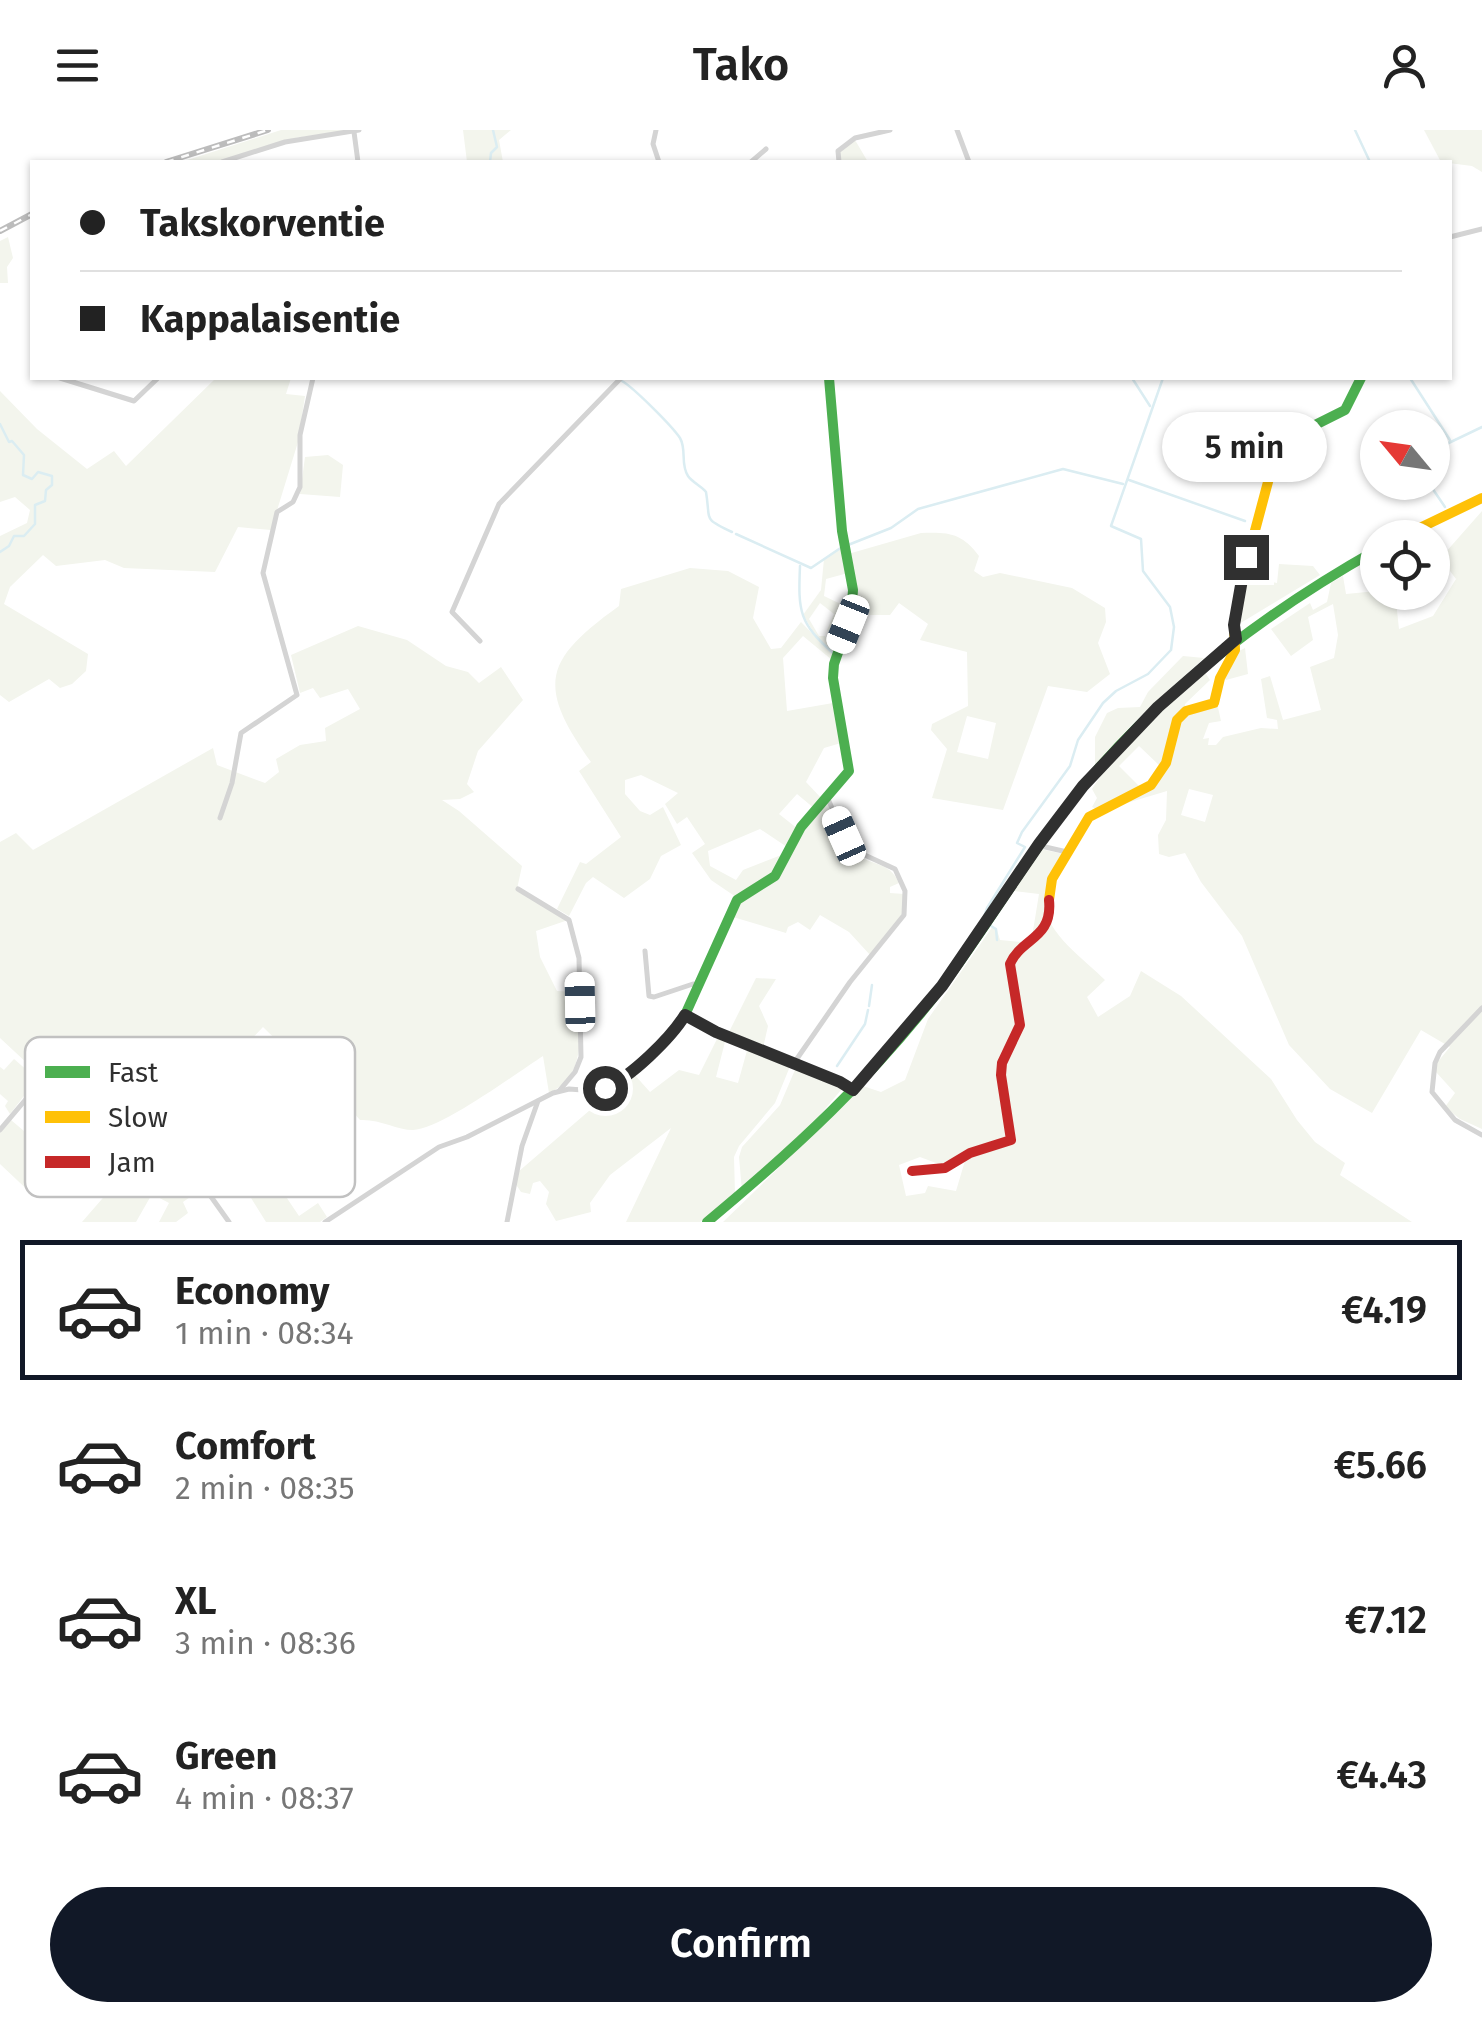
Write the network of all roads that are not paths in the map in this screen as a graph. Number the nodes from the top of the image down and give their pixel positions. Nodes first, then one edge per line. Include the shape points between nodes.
1 (656, 130) edge
2 (852, 130) edge
3 (890, 130) edge
4 (957, 130) edge
5 (357, 131) edge
6 (855, 138) junction
7 (766, 149) dead end
8 (228, 160) edge
9 (358, 160) edge
10 (658, 160) edge
11 (753, 160) edge
12 (839, 160) edge
13 (968, 160) edge
14 (1482, 229) edge
15 (1452, 237) edge
16 (73, 380) edge
17 (156, 380) edge
18 (312, 380) edge
19 (619, 380) edge
20 (829, 380) edge
21 (1360, 380) edge
22 (1482, 498) edge
23 (1436, 520) edge
24 (1360, 559) edge
25 (1236, 639) junction
26 (480, 641) dead end
27 (828, 798) junction
28 (220, 818) dead end
29 (1039, 844) junction
30 (1067, 852) junction
31 (518, 888) dead end
32 (645, 951) dead end
33 (698, 985) junction
34 (1482, 1008) edge
35 (685, 1015) junction
36 (794, 1063) junction
37 (559, 1090) junction
38 (853, 1090) junction
39 (25, 1100) edge
40 (538, 1101) junction
41 (0, 1130) edge
42 (1482, 1135) edge
43 (912, 1171) dead end
44 (211, 1197) edge
45 (229, 1222) edge
46 (325, 1222) edge
47 (507, 1222) edge
48 (707, 1222) edge

1 - 10 street
2 - 6 street
3 - 6 street
4 - 13 street
5 - 8 street via 285,142
5 - 9 street
6 - 12 street via 838,151
7 - 11 street
14 - 15 street
16 - 17 street via 134,401
18 - 28 street via 300,429 300,487 293,502 277,512 263,574 297,694 242,732
19 - 26 street via 499,504 452,612
20 - 27 street via 853,590 832,678 849,772
21 - 25 street via 1345,410 1313,424 1269,470 1246,557
22 - 23 street
24 - 25 street
25 - 29 street via 1135,729
25 - 30 street via 1216,700 1176,720 1156,779 1092,813
27 - 33 street via 800,828 772,880 736,900
27 - 36 street via 856,851 896,869 906,906
29 - 30 street
29 - 38 street via 942,986
30 - 43 street via 1048,893 1047,921 1010,964 1020,1024 1001,1075 1012,1140 945,1168
31 - 37 street via 569,920 578,958 581,1057
32 - 33 street via 649,996
33 - 35 street
34 - 42 street via 1440,1052 1432,1092 1455,1120
35 - 36 street
35 - 37 street via 618,1082 596,1091
36 - 38 street
37 - 40 street
38 - 48 street
39 - 41 street
40 - 46 street via 440,1147
40 - 47 street
44 - 45 street

